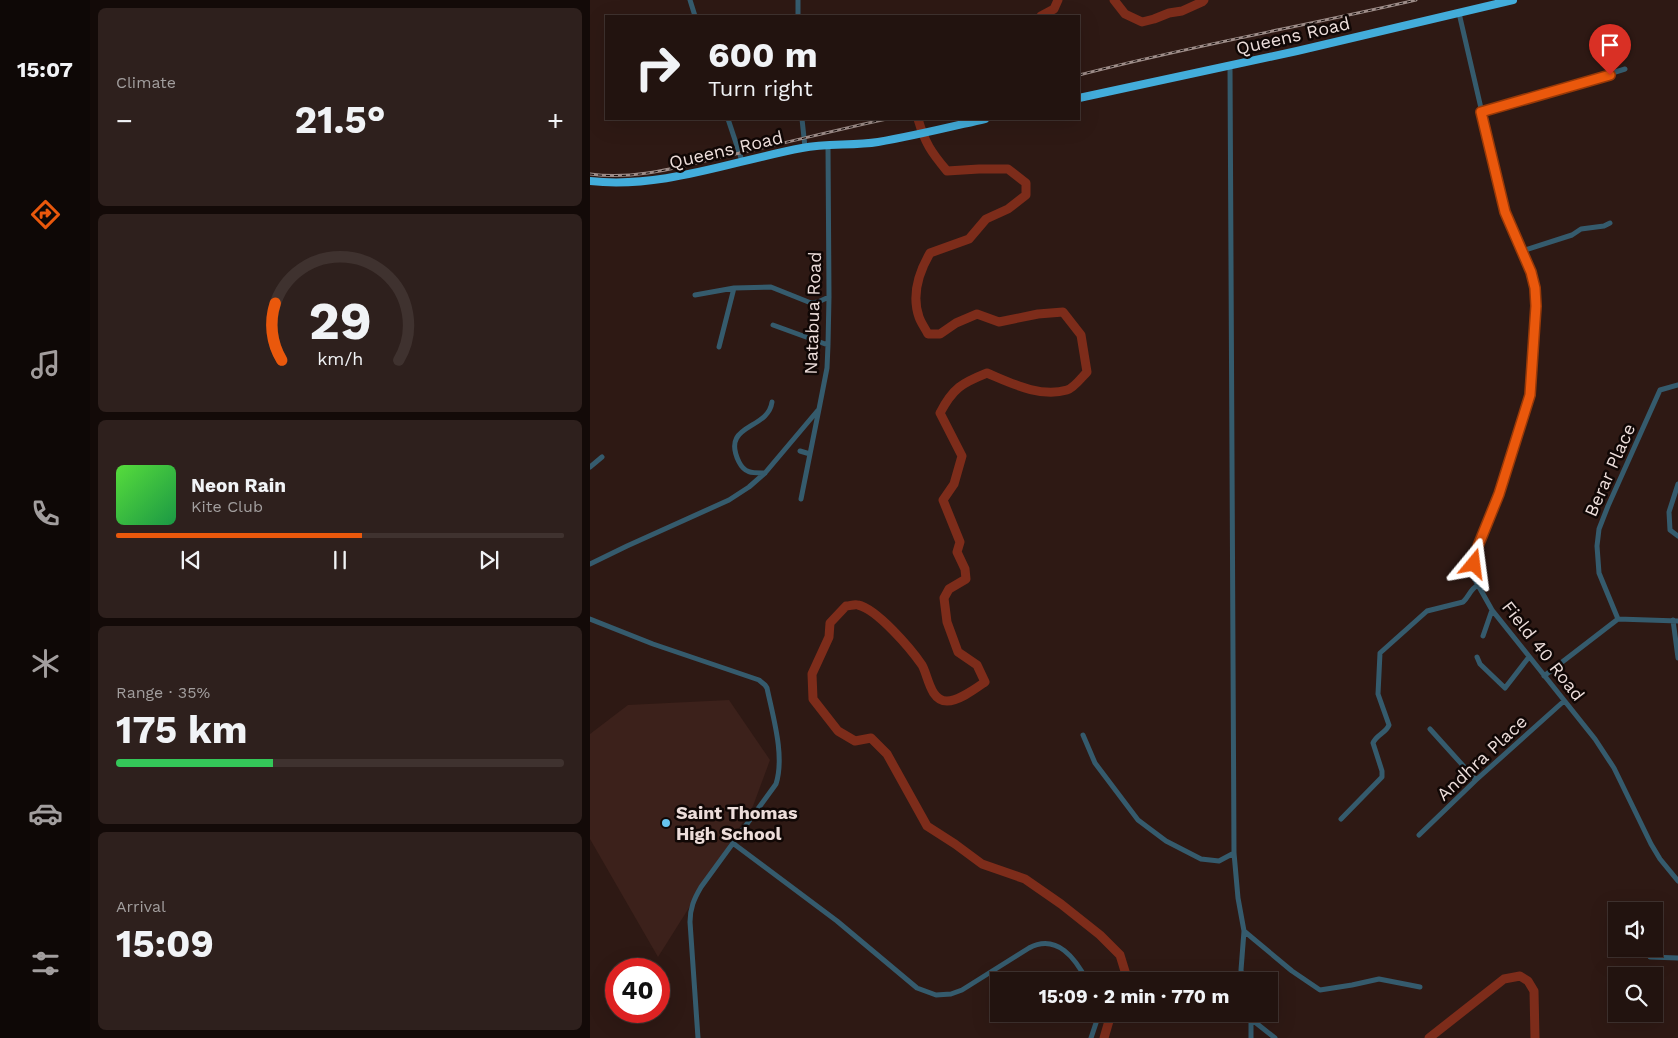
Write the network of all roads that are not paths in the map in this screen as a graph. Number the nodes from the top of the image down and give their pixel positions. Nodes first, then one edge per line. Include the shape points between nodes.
1 (690, 0) edge
2 (798, 0) edge
3 (1513, 0) edge
4 (1459, 13) junction
5 (695, 15) edge
6 (798, 15) edge
7 (1230, 66) junction
8 (1624, 69) dead end
9 (1080, 98) edge
10 (1481, 112) junction
11 (728, 120) edge
12 (802, 120) edge
13 (980, 120) edge
14 (828, 146) junction
15 (805, 147) junction
16 (742, 161) junction
17 (590, 180) edge
18 (1610, 223) dead end
19 (1522, 251) junction
20 (734, 288) junction
21 (695, 295) dead end
22 (830, 297) junction
23 (773, 325) dead end
24 (828, 345) junction
25 (719, 347) dead end
26 (1678, 385) edge
27 (772, 402) dead end
28 (819, 409) junction
29 (800, 451) dead end
30 (810, 454) junction
31 (602, 457) dead end
32 (590, 467) edge
33 (765, 473) junction
34 (1678, 484) edge
35 (801, 499) dead end
36 (1678, 536) edge
37 (590, 564) edge
38 (1478, 585) junction
39 (1492, 610) junction
40 (590, 619) edge
41 (1618, 619) junction
42 (1676, 620) edge
43 (1483, 636) dead end
44 (1477, 657) dead end
45 (1529, 657) junction
46 (1678, 658) edge
47 (1544, 676) junction
48 (1564, 701) junction
49 (1430, 729) dead end
50 (1083, 735) dead end
51 (1476, 780) junction
52 (1341, 819) dead end
53 (1419, 835) dead end
54 (734, 844) junction
55 (1234, 853) junction
56 (1678, 881) edge
57 (1244, 931) junction
58 (1650, 957) dead end
59 (1678, 958) edge
60 (990, 972) edge
61 (991, 972) edge
62 (1081, 972) edge
63 (1242, 972) edge
64 (1420, 987) dead end
65 (1096, 1022) edge
66 (1251, 1022) edge
67 (1258, 1022) edge
68 (698, 1038) edge
69 (1091, 1038) edge
70 (1251, 1038) edge
71 (1275, 1038) edge

1 - 5 street
2 - 6 street
3 - 4 highway, Queens Road
4 - 7 highway, Queens Road
4 - 10 street, Field 40 Road
7 - 9 highway, Queens Road
7 - 55 street
8 - 10 street
10 - 19 street, Field 40 Road via 1505,212
11 - 16 street
12 - 15 street
13 - 14 highway, Queens Road via 877,142
14 - 15 highway, Queens Road
14 - 22 street, Natabua Road
15 - 16 highway, Queens Road
16 - 17 highway, Queens Road via 654,181 610,183
18 - 19 street via 1581,229
19 - 38 street, Field 40 Road via 1535,288 1530,395 1499,494 1478,546 1474,564 1474,578
20 - 21 street
20 - 22 street via 771,287 811,302
20 - 25 street
22 - 24 street, Natabua Road
23 - 24 street
24 - 28 street, Natabua Road
26 - 41 street, Berar Place via 1660,390 1599,529 1596,546 1599,573
27 - 33 street via 768,412 740,431 735,449 745,470
28 - 30 street
28 - 33 street, Natabua Road
29 - 30 street
30 - 35 street
31 - 32 street
33 - 37 street, Natabua Road via 729,500
34 - 36 street via 1669,512 1670,530
38 - 39 street, Field 40 Road
38 - 52 street via 1462,602 1428,611 1380,653 1378,694 1389,725 1373,744 1382,777
39 - 43 street
39 - 45 street, Field 40 Road
40 - 54 street via 759,680 765,685 777,741 779,776 770,795
41 - 42 street
41 - 47 street
42 - 46 street
44 - 45 street via 1505,688
45 - 47 street, Field 40 Road
47 - 48 street, Field 40 Road
48 - 51 street, Andhra Place
48 - 56 street, Field 40 Road via 1614,768 1651,844
49 - 51 street
50 - 55 street via 1095,763 1138,820 1166,841 1200,858 1220,861
51 - 53 street, Andhra Place
54 - 60 street via 837,922 907,981 926,992 951,994
54 - 68 street via 701,887 691,909
55 - 57 street
57 - 63 street
57 - 64 street via 1320,990 1379,979
58 - 59 street
61 - 62 street via 1039,944 1064,950
65 - 69 street
66 - 70 street
67 - 71 street

